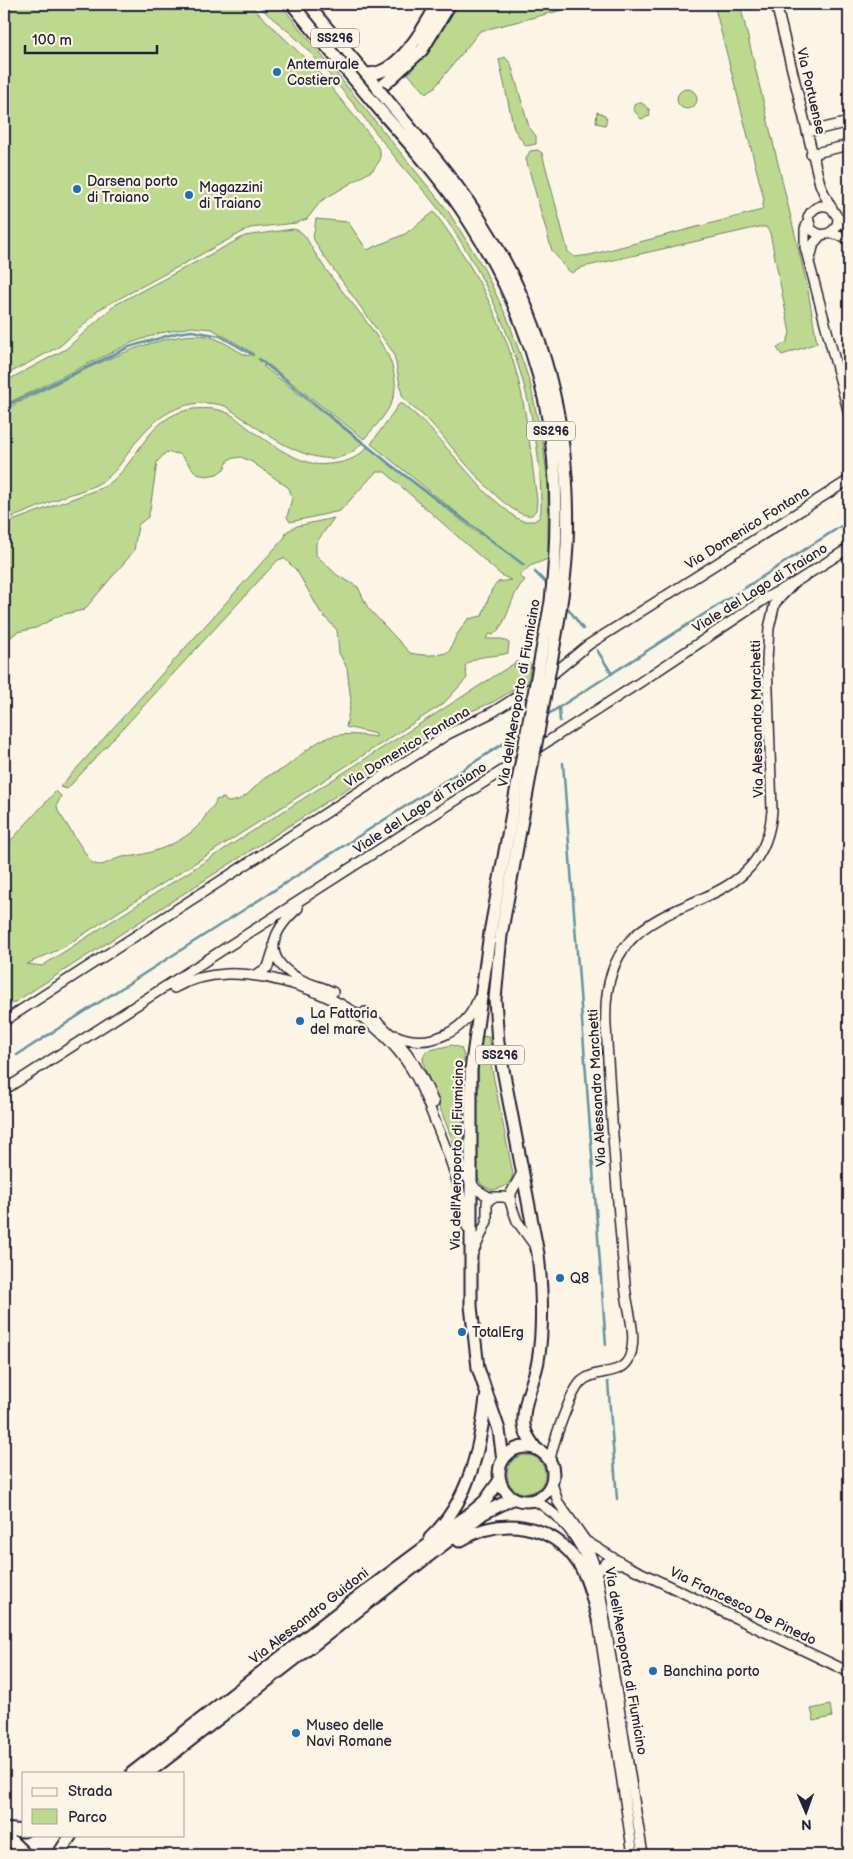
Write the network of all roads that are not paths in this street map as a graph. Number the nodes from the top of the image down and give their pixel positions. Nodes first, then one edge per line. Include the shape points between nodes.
1 (292, 4) edge
2 (307, 4) edge
3 (438, 4) edge
4 (450, 4) edge
5 (776, 4) edge
6 (398, 65) junction
7 (364, 73) junction
8 (350, 75) junction
9 (378, 89) junction
10 (849, 122) edge
11 (807, 132) junction
12 (849, 145) edge
13 (812, 154) junction
14 (820, 184) junction
15 (818, 206) junction
16 (833, 209) junction
17 (838, 218) junction
18 (808, 222) junction
19 (849, 228) edge
20 (825, 234) junction
21 (849, 238) edge
22 (810, 259) junction
23 (849, 414) edge
24 (848, 480) edge
25 (849, 548) edge
26 (794, 583) junction
27 (314, 892) junction
28 (496, 934) junction
29 (273, 951) junction
30 (256, 976) junction
31 (482, 984) junction
32 (147, 999) junction
33 (4, 1021) edge
34 (386, 1029) junction
35 (18, 1081) junction
36 (4, 1082) edge
37 (4, 1090) edge
38 (522, 1171) junction
39 (470, 1179) junction
40 (493, 1197) junction
41 (511, 1205) junction
42 (538, 1254) junction
43 (470, 1267) junction
44 (487, 1393) junction
45 (536, 1449) junction
46 (503, 1460) junction
47 (550, 1461) junction
48 (500, 1480) junction
49 (552, 1483) junction
50 (514, 1498) junction
51 (534, 1500) junction
52 (585, 1540) junction
53 (625, 1565) junction
54 (399, 1566) junction
55 (410, 1572) junction
56 (597, 1572) junction
57 (598, 1619) junction
58 (849, 1672) edge
59 (133, 1772) edge
60 (149, 1772) edge
61 (4, 1829) edge
62 (22, 1831) edge
63 (4, 1834) edge
64 (70, 1836) edge
65 (26, 1855) edge
66 (58, 1855) edge
67 (633, 1855) edge
68 (642, 1855) edge

1 - 8 main road, Via dell'Aeroporto di Fiumicino / SS296, bridge
2 - 7 main road, Via dell'Aeroporto di Fiumicino / SS296
3 - 6 main road
4 - 6 main road via 430,41
5 - 11 street, Via Portuense
6 - 7 main road via 378,74
6 - 9 main road
7 - 9 main road, Via dell'Aeroporto di Fiumicino / SS296
8 - 9 main road, bridge via 370,89
8 - 28 main road, Via dell'Aeroporto di Fiumicino / SS296, bridge via 468,220 525,330 548,412 556,462 557,549
9 - 28 main road, Via dell'Aeroporto di Fiumicino / SS296, bridge via 482,222 504,264 538,337 556,398 564,451 568,501 562,602
10 - 11 street
11 - 13 street, Via Portuense
12 - 13 street
13 - 14 street, Via Portuense
14 - 15 street, Via Portuense
14 - 16 street, Via Portuense
15 - 16 street
15 - 18 street via 810,212
16 - 17 street
17 - 19 street
17 - 20 street via 836,227
18 - 20 street via 814,232
18 - 22 street via 804,236
20 - 21 street
20 - 22 street via 814,243
22 - 23 street
24 - 33 street, Via Domenico Fontana via 588,645 554,673 492,712 448,734
25 - 26 street, Viale del Lago di Traiano
26 - 27 street, Viale del Lago di Traiano
26 - 47 street, Via Alessandro Marchetti via 775,603 769,628 767,660 772,811 765,845 752,867 732,884 662,916 639,931 622,950 608,982 606,1035 632,1348 629,1359 621,1368 593,1374 578,1385 553,1445
27 - 29 street via 280,927
27 - 32 street, Viale del Lago di Traiano
28 - 31 main road, Via dell'Aeroporto di Fiumicino / SS296
28 - 38 main road, Via dell'Aeroporto di Fiumicino / SS296 via 496,1021
29 - 30 street via 268,967
29 - 34 street via 276,959 296,978 341,997
30 - 32 street via 222,974 200,977
30 - 43 street via 295,984 339,1002 374,1027 406,1060 426,1098 453,1165 465,1213
31 - 34 street via 468,1018 444,1036 429,1040 409,1039
31 - 39 main road, Via dell'Aeroporto di Fiumicino / SS296 via 471,1070
32 - 35 street, Viale del Lago di Traiano
34 - 39 street via 412,1056 458,1161
35 - 36 street
35 - 37 street, Viale del Lago di Traiano
38 - 41 street via 511,1193
38 - 42 main road, Via dell'Aeroporto di Fiumicino
39 - 40 street via 480,1192
39 - 43 main road, Via dell'Aeroporto di Fiumicino
40 - 41 street via 507,1198
40 - 43 street via 487,1202 487,1221
41 - 42 street
42 - 45 main road, Via dell'Aeroporto di Fiumicino via 543,1312 538,1363 524,1416 527,1437
43 - 44 main road, Via dell'Aeroporto di Fiumicino via 474,1348
44 - 46 main road, Via dell'Aeroporto di Fiumicino via 499,1430
44 - 54 main road via 482,1426 462,1496 435,1533
45 - 46 main road via 518,1448
45 - 47 main road
46 - 48 main road
47 - 49 main road
48 - 50 main road
48 - 54 main road, Via Alessandro Guidoni via 485,1501
49 - 51 main road via 547,1492
49 - 52 street, Via dell'Aeroporto di Fiumicino via 558,1502
50 - 51 main road
50 - 55 main road, Via Alessandro Guidoni via 484,1513
51 - 57 street, Via dell'Aeroporto di Fiumicino via 550,1510 573,1533 584,1552 592,1578
52 - 53 street, Via Francesco De Pinedo
52 - 56 street, Via dell'Aeroporto di Fiumicino
53 - 56 street, Via Francesco De Pinedo via 605,1563
53 - 58 street, Via Francesco De Pinedo
54 - 59 main road, Via Alessandro Guidoni
55 - 57 main road via 473,1533 506,1525 527,1527 545,1533 575,1559 587,1582
55 - 60 main road, Via Alessandro Guidoni
56 - 68 street, Via dell'Aeroporto di Fiumicino
57 - 67 street, Via dell'Aeroporto di Fiumicino
61 - 62 main road
63 - 65 main road
64 - 66 main road

